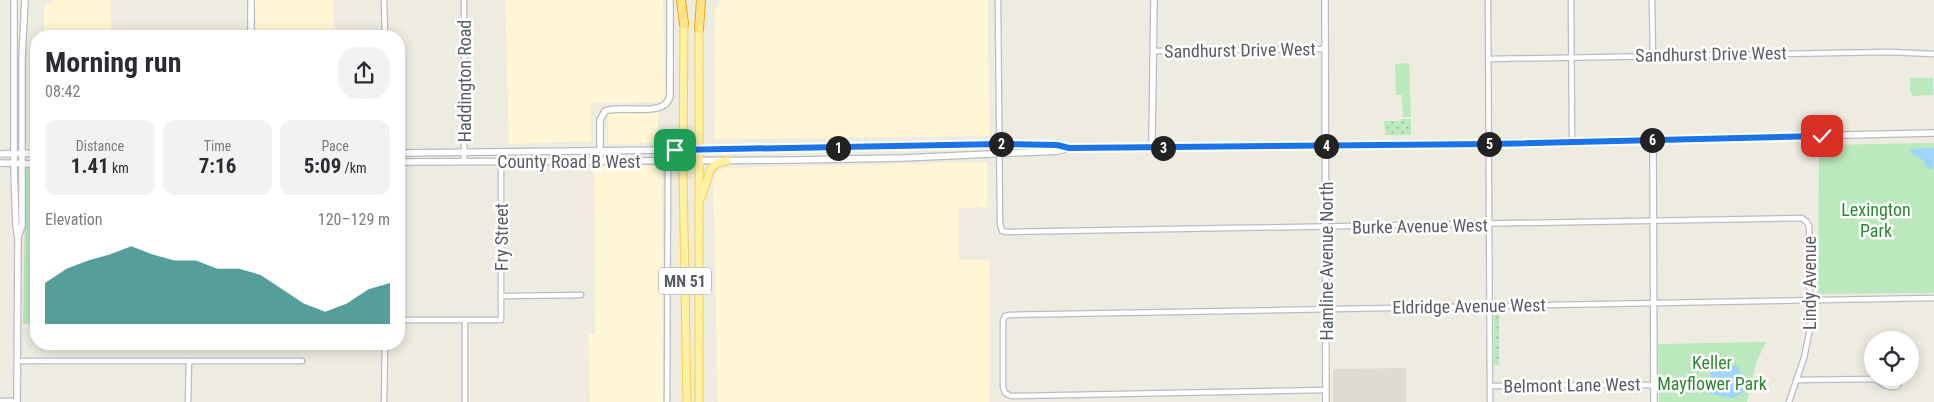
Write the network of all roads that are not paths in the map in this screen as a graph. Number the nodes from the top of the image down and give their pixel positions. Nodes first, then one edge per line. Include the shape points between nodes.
1 (14, 0) edge
2 (26, 0) edge
3 (251, 0) edge
4 (384, 0) edge
5 (464, 0) edge
6 (670, 0) edge
7 (682, 0) edge
8 (700, 0) edge
9 (998, 0) edge
10 (1154, 0) edge
11 (1325, 0) edge
12 (1488, 0) edge
13 (1571, 0) edge
14 (1652, 0) edge
15 (684, 24) joint
16 (699, 29) joint
17 (251, 30) edge
18 (384, 30) edge
19 (1326, 49) junction
20 (1155, 51) junction
21 (1934, 54) edge
22 (1653, 55) junction
23 (1572, 56) junction
24 (1489, 59) junction
25 (1934, 133) edge
26 (1653, 140) junction
27 (1572, 142) junction
28 (1000, 144) junction
29 (1490, 144) junction
30 (1327, 146) junction
31 (1069, 148) junction
32 (1155, 148) junction
33 (684, 150) junction
34 (698, 150) junction
35 (600, 151) junction
36 (14, 153) junction
37 (22, 153) junction
38 (30, 153) edge
39 (405, 153) edge
40 (464, 153) junction
41 (501, 153) junction
42 (0, 154) edge
43 (1000, 154) junction
44 (683, 160) junction
45 (698, 160) junction
46 (464, 161) junction
47 (500, 161) junction
48 (600, 161) junction
49 (668, 161) junction
50 (727, 161) junction
51 (405, 162) edge
52 (0, 164) edge
53 (14, 164) junction
54 (22, 164) junction
55 (30, 164) edge
56 (698, 206) junction
57 (1654, 221) junction
58 (1806, 221) joint
59 (1490, 224) junction
60 (1326, 227) junction
61 (18, 238) junction
62 (581, 295) dead end
63 (501, 296) junction
64 (1934, 298) edge
65 (1810, 299) junction
66 (1654, 303) junction
67 (1491, 305) junction
68 (1326, 308) junction
69 (405, 320) edge
70 (465, 320) junction
71 (384, 350) edge
72 (17, 361) junction
73 (189, 361) junction
74 (302, 361) dead end
75 (1864, 378) edge
76 (1796, 380) junction
77 (1654, 384) junction
78 (1491, 386) junction
79 (1885, 386) edge
80 (1898, 386) edge
81 (1326, 390) junction
82 (0, 401) edge
83 (17, 401) edge
84 (188, 402) edge
85 (384, 402) edge
86 (465, 402) edge
87 (667, 402) edge
88 (687, 402) edge
89 (699, 402) edge
90 (1326, 402) edge
91 (1490, 402) edge
92 (1654, 402) edge
93 (1789, 402) edge

1 - 36 street
2 - 37 street
3 - 17 street
4 - 18 street
5 - 40 street, Haddington Road
6 - 35 street via 669,102 658,109 605,111 600,120
7 - 15 highway
8 - 16 highway
9 - 28 street
10 - 20 street
11 - 19 street, Hamline Avenue North
12 - 24 street
13 - 23 street
14 - 22 street
15 - 33 main road, MN 51
16 - 34 main road, MN 51
19 - 20 street, Sandhurst Drive West
19 - 30 street, Hamline Avenue North
20 - 32 street via 1152,140
21 - 22 street, Sandhurst Drive West
22 - 23 street, Sandhurst Drive West
23 - 24 street, Sandhurst Drive West
23 - 27 street
24 - 29 street
25 - 26 street, County Road B West
26 - 27 street, County Road B West
26 - 57 street
27 - 29 street, County Road B West
28 - 31 street, County Road B West
28 - 34 street, County Road B West
28 - 43 street
29 - 30 street, County Road B West
29 - 59 street
30 - 32 street, County Road B West
30 - 60 street, Hamline Avenue North
31 - 32 street, County Road B West
31 - 43 street, County Road B West
33 - 34 street, County Road B West
33 - 35 street, County Road B West
33 - 44 main road, MN 51
34 - 45 main road, MN 51
35 - 41 street, County Road B West
35 - 48 street
36 - 37 street
36 - 42 street
36 - 53 street
37 - 38 street
37 - 54 street
39 - 40 street, County Road B West
40 - 41 street, County Road B West
40 - 46 street, Haddington Road
41 - 47 street, Fry Street
43 - 50 street, County Road B West
43 - 60 street, Burke Avenue West via 1000,224 1002,230 1008,232
44 - 45 street, County Road B West
44 - 49 street, County Road B West
44 - 88 main road, MN 51
45 - 50 street, County Road B West
45 - 56 main road, MN 51
46 - 47 street, County Road B West
46 - 51 street, County Road B West
47 - 48 street, County Road B West
47 - 63 street, Fry Street
48 - 49 street, County Road B West
49 - 87 street
50 - 56 main road via 717,163 711,169
52 - 53 street
53 - 54 street
53 - 61 street
54 - 55 street
54 - 61 street via 22,226
56 - 89 main road, MN 51
57 - 58 street, Burke Avenue West via 1802,218
57 - 59 street, Burke Avenue West
57 - 66 street
58 - 65 street, Lindy Avenue via 1809,230
59 - 60 street, Burke Avenue West
59 - 67 street
60 - 68 street, Hamline Avenue North
61 - 72 street
62 - 63 street
63 - 70 street, Fry Street via 501,320
64 - 65 street, Eldridge Avenue West
65 - 66 street, Eldridge Avenue West
65 - 76 street, Lindy Avenue via 1808,343
66 - 67 street, Eldridge Avenue West
66 - 77 street
67 - 68 street, Eldridge Avenue West
67 - 78 street
68 - 81 street, Hamline Avenue North
68 - 81 street, Eldridge Avenue West via 1005,316 1003,386 1011,396
69 - 70 street
70 - 86 street
71 - 85 street
72 - 73 street
72 - 83 street
73 - 74 street
73 - 84 street
75 - 76 street
76 - 93 street, Lindy Avenue
77 - 78 street, Belmont Lane West
77 - 92 street
78 - 91 street
79 - 80 street
81 - 90 street, Hamline Avenue North
82 - 83 street

